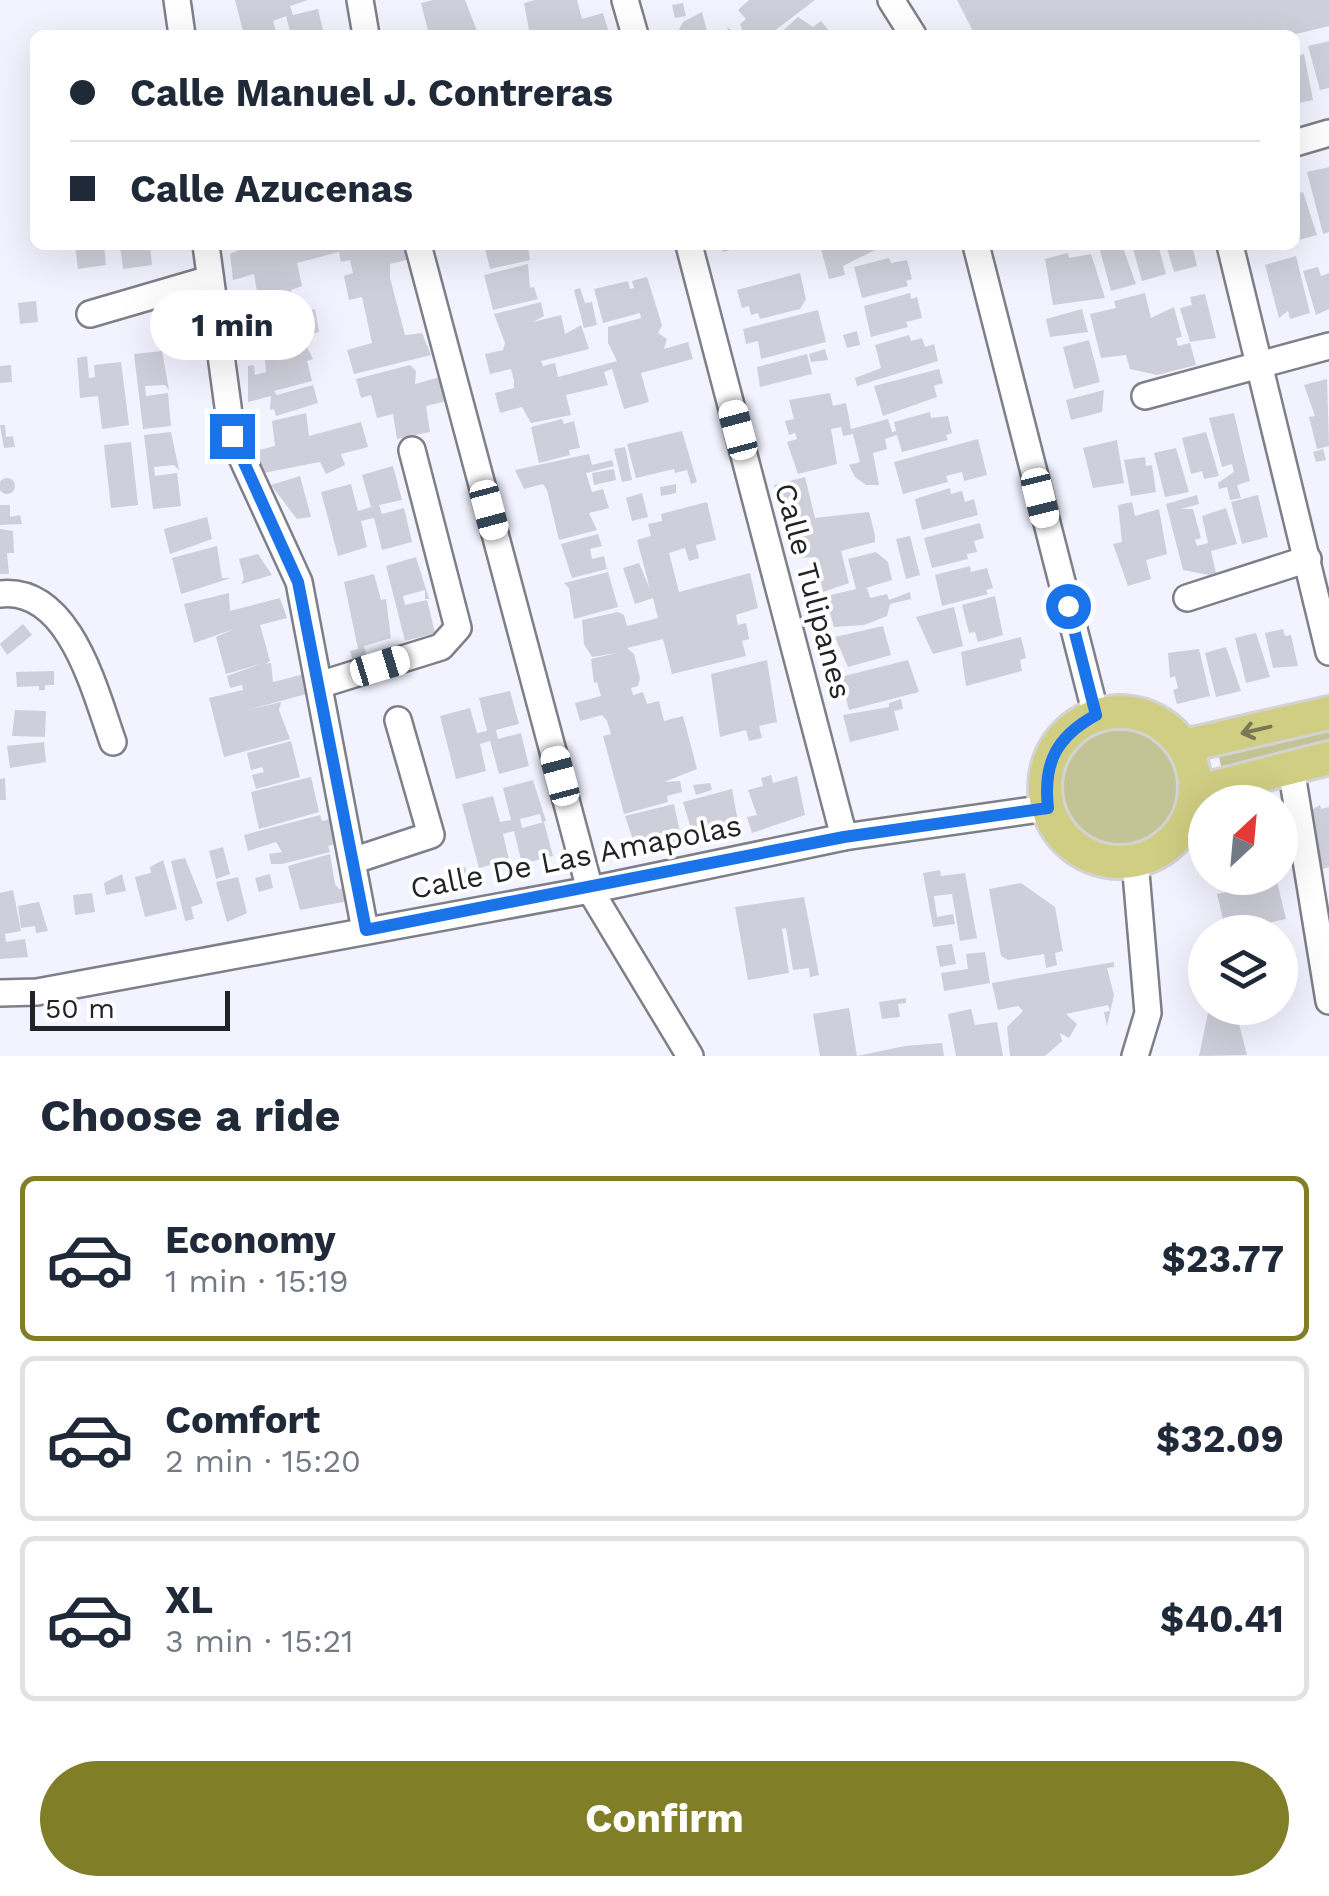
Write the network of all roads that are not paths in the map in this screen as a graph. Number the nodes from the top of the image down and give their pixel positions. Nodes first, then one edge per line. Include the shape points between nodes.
1 (177, 0) edge
2 (360, 0) edge
3 (626, 0) edge
4 (892, 0) edge
5 (181, 30) edge
6 (365, 30) edge
7 (633, 30) edge
8 (910, 30) edge
9 (1329, 133) edge
10 (1300, 142) edge
11 (207, 250) edge
12 (419, 250) edge
13 (691, 250) edge
14 (977, 250) edge
15 (1231, 250) edge
16 (210, 279) junction
17 (90, 314) dead end
18 (1329, 346) edge
19 (1259, 364) junction
20 (1145, 396) dead end
21 (412, 450) dead end
22 (1308, 559) junction
23 (0, 594) edge
24 (1188, 598) dead end
25 (1329, 652) edge
26 (320, 685) junction
27 (1329, 713) edge
28 (1096, 715) junction
29 (398, 720) dead end
30 (113, 742) dead end
31 (1184, 746) junction
32 (1329, 758) edge
33 (1291, 768) junction
34 (1195, 785) edge
35 (1224, 785) edge
36 (1048, 808) junction
37 (1188, 820) edge
38 (844, 837) junction
39 (355, 860) junction
40 (1136, 861) junction
41 (590, 890) junction
42 (366, 930) junction
43 (0, 994) edge
44 (1329, 1001) edge
45 (690, 1056) edge
46 (1134, 1056) edge

1 - 5 street
2 - 6 street
3 - 7 street
4 - 8 street
9 - 10 street
11 - 16 street
12 - 41 street
13 - 38 street, Calle Tulipanes
14 - 28 street
15 - 19 street
16 - 17 street
16 - 26 street via 232,436 298,582
18 - 19 street
19 - 20 street
19 - 22 street
21 - 26 street via 458,628 441,647
22 - 24 street
22 - 25 street
23 - 30 street via 17,592 40,605 76,639
26 - 39 street
27 -> 31 main road
28 - 31 main road via 1145,716
28 - 36 main road via 1070,729 1052,752 1044,779
29 - 39 street via 431,836
31 - 34 main road
32 - 33 main road
33 - 35 main road
33 - 44 street
36 - 38 street, Calle De Las Amapolas
36 - 40 main road via 1060,833 1081,852 1107,862
37 - 40 main road via 1165,848
38 - 41 street, Calle De Las Amapolas
39 - 42 street
40 - 46 street via 1148,1012
41 - 42 street, Calle De Las Amapolas
41 - 45 street
42 - 43 street, Calle De Las Amapolas

